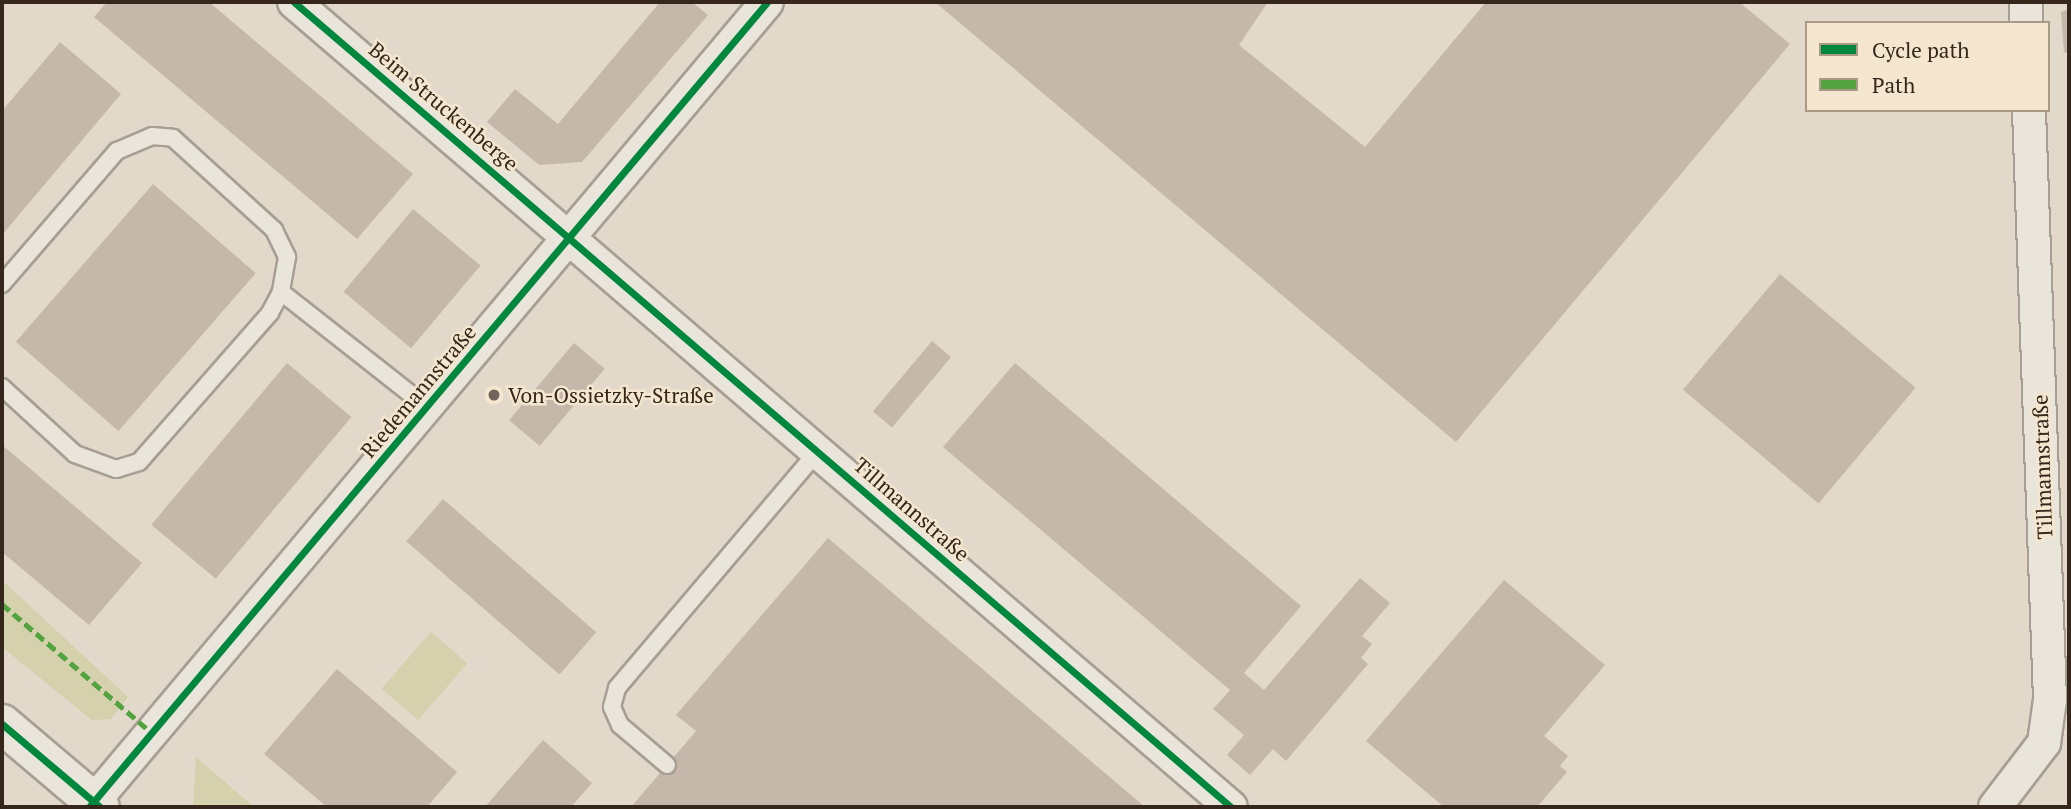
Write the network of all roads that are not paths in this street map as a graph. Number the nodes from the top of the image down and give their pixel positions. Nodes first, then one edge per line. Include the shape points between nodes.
1 (294, 2) edge
2 (767, 2) edge
3 (2026, 2) edge
4 (2026, 21) edge
5 (2029, 112) edge
6 (571, 237) junction
7 (2, 284) edge
8 (281, 292) junction
9 (2, 387) edge
10 (427, 407) junction
11 (818, 451) junction
12 (2, 724) edge
13 (667, 765) dead end
14 (94, 805) edge
15 (1231, 807) edge
16 (1995, 807) edge

1 - 6 street, Beim Struckenberge
2 - 6 street, Riedemannstraße
3 - 4 street
5 - 16 street, Tillmannstraße via 2050,700 2044,743
6 - 10 street, Riedemannstraße
6 - 11 street, Tillmannstraße
7 - 8 lane via 117,151 152,136 173,138 284,241
8 - 9 lane via 206,391 139,461 116,469 75,454
8 - 10 lane
10 - 14 street, Riedemannstraße
11 - 13 lane via 617,688 612,707 620,725
11 - 15 street, Tillmannstraße
12 - 14 main road

